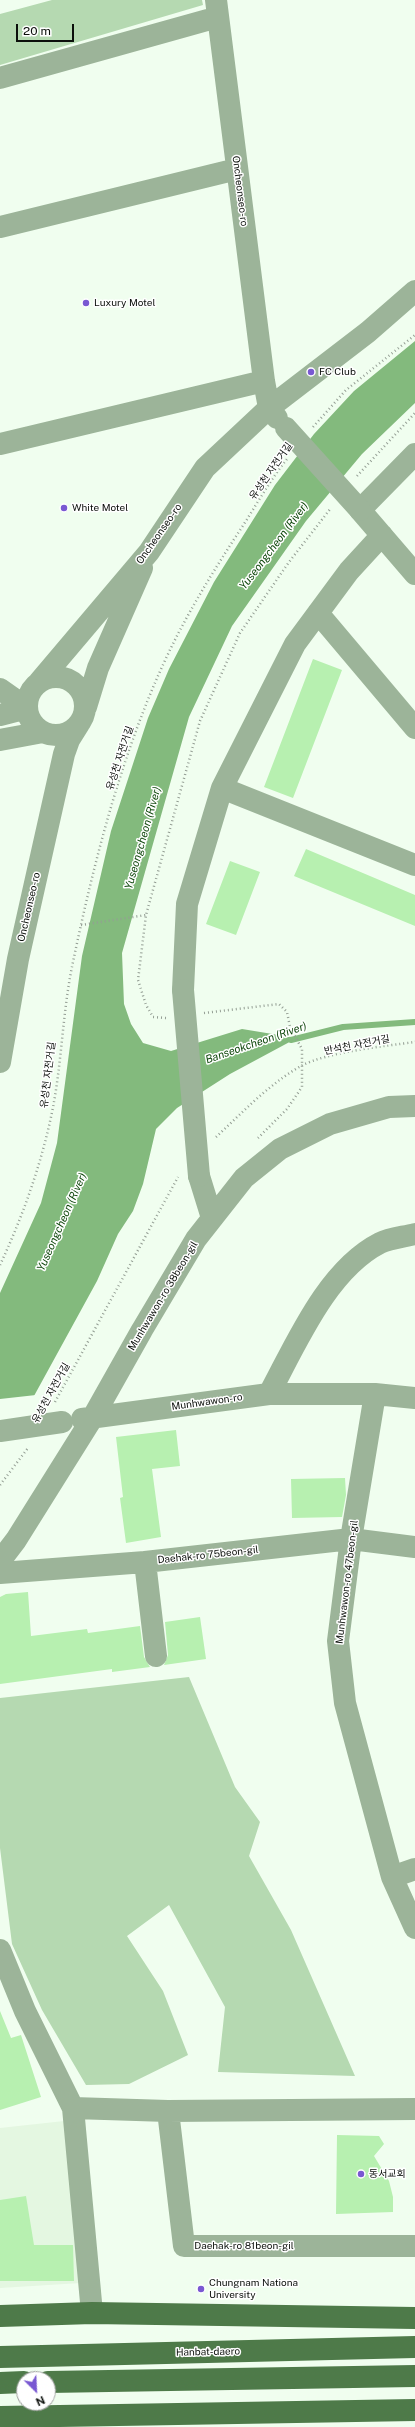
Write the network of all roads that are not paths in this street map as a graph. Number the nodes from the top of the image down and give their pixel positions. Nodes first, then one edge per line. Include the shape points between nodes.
1 (217, 9) edge
2 (0, 78) edge
3 (238, 169) junction
4 (0, 228) edge
5 (415, 291) edge
6 (264, 381) junction
7 (269, 408) junction
8 (0, 444) edge
9 (415, 454) edge
10 (360, 510) junction
11 (382, 535) junction
12 (149, 552) junction
13 (415, 574) edge
14 (318, 613) junction
15 (39, 682) junction
16 (0, 689) edge
17 (27, 708) junction
18 (0, 715) edge
19 (82, 715) junction
20 (415, 728) edge
21 (48, 733) junction
22 (0, 740) edge
23 (64, 754) junction
24 (222, 788) junction
25 (415, 865) edge
26 (9, 960) edge
27 (0, 1062) edge
28 (415, 1106) edge
29 (212, 1218) junction
30 (415, 1234) edge
31 (269, 1394) junction
32 (375, 1394) junction
33 (415, 1398) edge
34 (93, 1417) junction
35 (0, 1431) edge
36 (351, 1539) junction
37 (415, 1547) edge
38 (0, 1561) edge
39 (145, 1562) junction
40 (0, 1573) edge
41 (156, 1656) dead end
42 (415, 1869) edge
43 (392, 1877) junction
44 (415, 1928) edge
45 (0, 1950) edge
46 (73, 2108) junction
47 (415, 2108) edge
48 (168, 2111) junction
49 (415, 2246) edge
50 (92, 2313) junction
51 (0, 2316) edge
52 (415, 2318) edge
53 (415, 2348) edge
54 (0, 2357) edge
55 (415, 2376) edge
56 (16, 2382) edge
57 (56, 2382) edge
58 (0, 2383) edge
59 (415, 2410) edge
60 (2, 2417) edge

1 - 2 street
1 - 3 street, Oncheonseo-ro
3 - 4 street
3 - 6 street, Oncheonseo-ro
5 - 7 street, Oncheonseo-ro via 368,332
6 - 7 street, Oncheonseo-ro
6 - 8 street
7 - 10 street, Oncheonseo-ro, bridge
7 - 12 street, Oncheonseo-ro via 205,468
9 - 10 street
10 - 11 street, Oncheonseo-ro
11 - 13 street, Oncheonseo-ro
11 - 14 street
12 - 15 street, Oncheonseo-ro
12 - 19 street, Oncheonseo-ro via 98,668
14 - 20 street
14 - 24 street via 295,644
15 - 17 street via 30,694
15 - 19 street via 48,678 66,678 81,689
16 - 17 street
17 - 18 street
17 - 21 street via 35,726
19 - 21 street via 63,734
19 - 23 street, Oncheonseo-ro
21 - 22 street
21 - 23 street via 60,742
23 - 26 street, Oncheonseo-ro
24 - 25 street
24 - 29 street, bridge via 187,904 183,990 189,1176
26 - 27 street, Oncheonseo-ro
28 - 29 street, Munhwawon-ro 38beon-gil via 389,1107 330,1124 280,1149 244,1178
29 - 34 street, Munhwawon-ro 38beon-gil via 171,1279
30 - 31 street via 381,1243 360,1255 336,1281 318,1306
31 - 32 street, Munhwawon-ro
31 - 34 street, Munhwawon-ro
32 - 33 street, Munhwawon-ro
32 - 36 street, Munhwawon-ro 47beon-gil
34 - 35 street, Munhwawon-ro, bridge via 58,1413
34 - 38 street, Munhwawon-ro 38beon-gil via 16,1540
36 - 37 street, Daehak-ro 75beon-gil
36 - 39 street, Daehak-ro 75beon-gil
36 - 43 street, Munhwawon-ro 47beon-gil via 338,1641 345,1703
39 - 40 street, Daehak-ro 75beon-gil
39 - 41 street
42 - 43 street
43 - 44 street, Munhwawon-ro 47beon-gil
45 - 46 street via 25,2011
46 - 48 street
46 - 50 street
47 - 48 street
48 - 49 street, Daehak-ro 81beon-gil via 184,2246
50 - 51 main road
50 - 52 main road
53 - 54 main road, Hanbat-daero
55 - 57 main road
56 - 58 main road
59 - 60 main road

